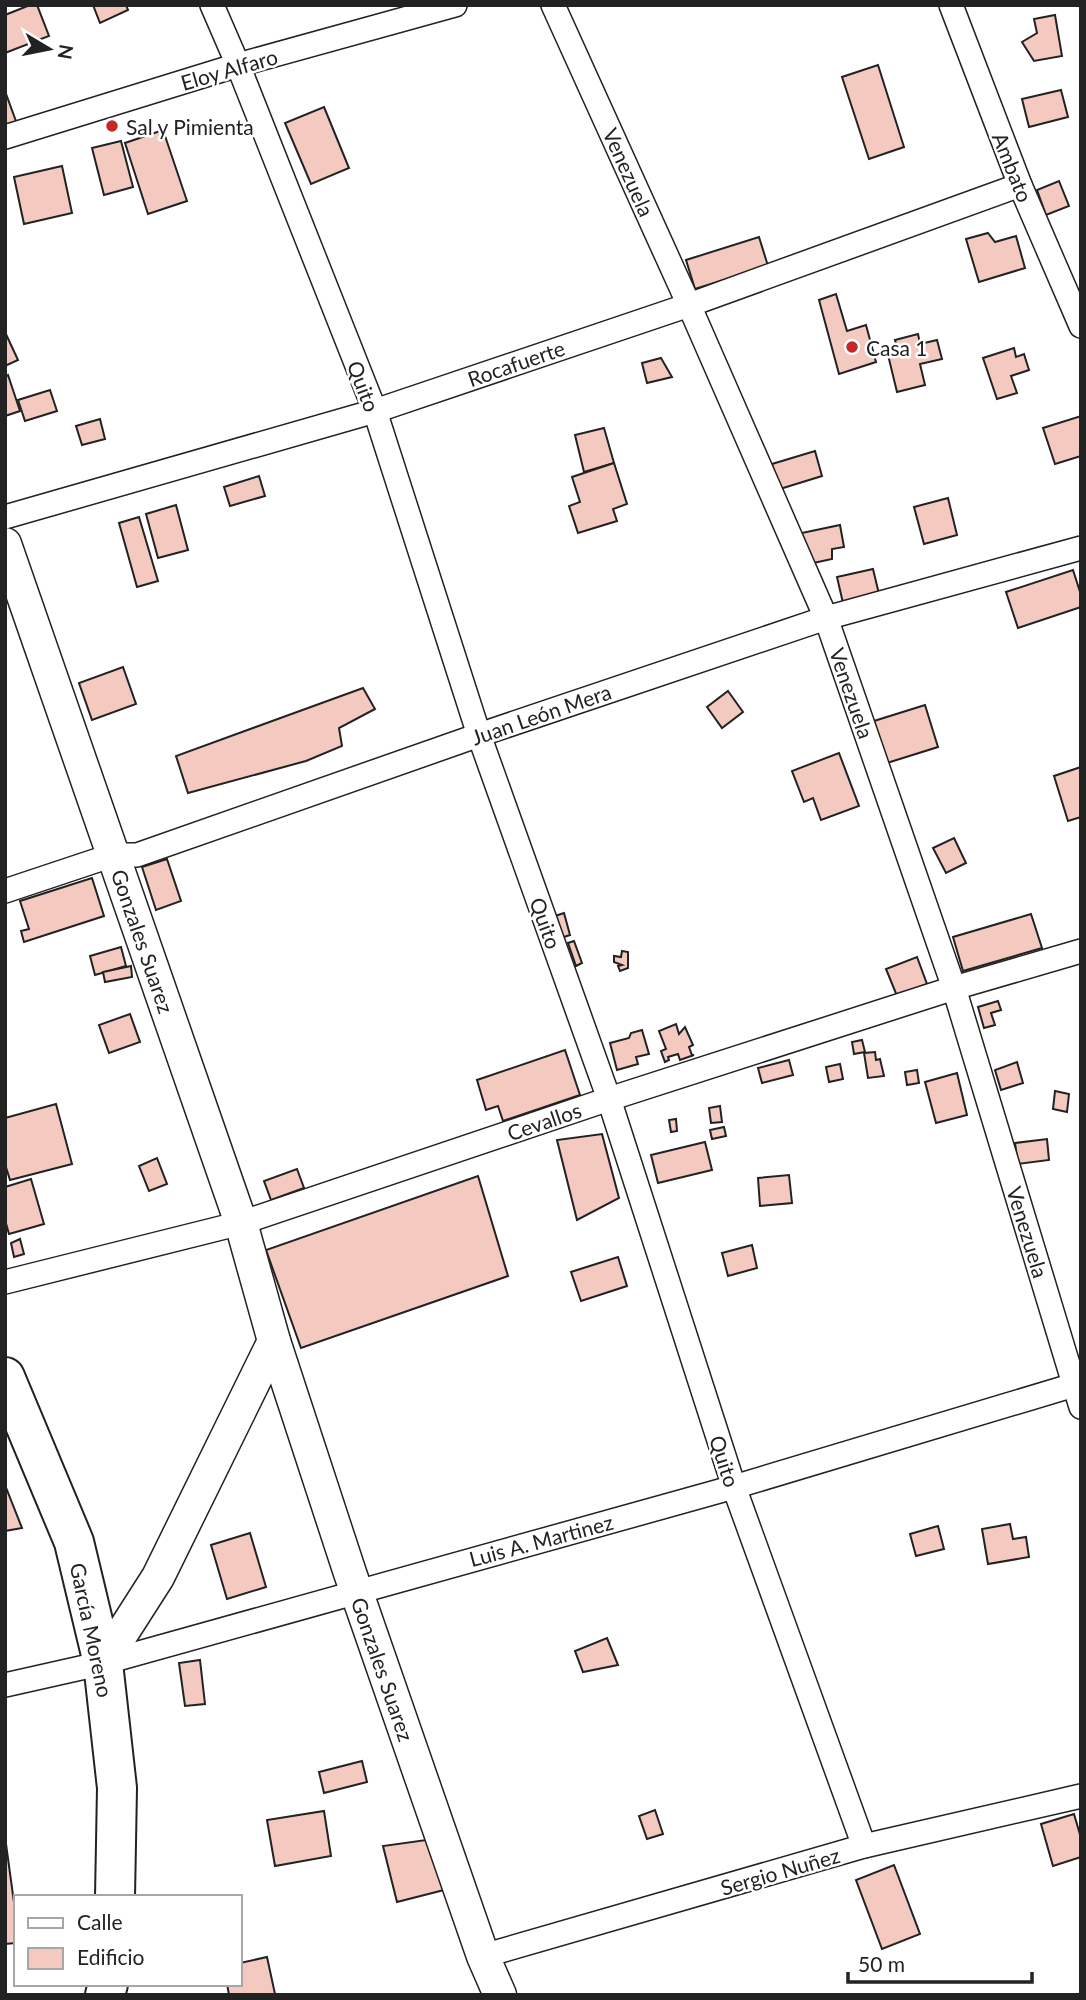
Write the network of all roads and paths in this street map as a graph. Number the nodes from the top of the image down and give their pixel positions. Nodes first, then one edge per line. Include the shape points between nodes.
1 (212, 5) edge
2 (455, 5) edge
3 (553, 5) edge
4 (951, 5) edge
5 (239, 65) junction
6 (5, 137) edge
7 (1020, 186) junction
8 (689, 305) junction
9 (1081, 326) edge
10 (375, 411) junction
11 (5, 517) edge
12 (5, 544) edge
13 (1081, 548) edge
14 (825, 618) junction
15 (479, 735) junction
16 (113, 856) junction
17 (5, 891) edge
18 (1081, 951) edge
19 (954, 988) junction
20 (609, 1099) junction
21 (241, 1223) junction
22 (5, 1282) edge
23 (274, 1341) junction
24 (5, 1377) edge
25 (1074, 1385) junction
26 (1081, 1407) edge
27 (734, 1487) junction
28 (356, 1591) junction
29 (103, 1662) junction
30 (5, 1685) edge
31 (1081, 1796) edge
32 (864, 1846) junction
33 (115, 1895) edge
34 (483, 1956) junction
35 (500, 1995) edge

1 - 5 street, Quito
2 - 5 street, Eloy Alfaro
3 - 8 street, Venezuela
4 - 7 street, Ambato
5 - 6 street, Eloy Alfaro
5 - 10 street, Quito
7 - 8 street, Rocafuerte
7 - 9 street, Ambato
8 - 10 street, Rocafuerte
8 - 14 street, Venezuela
10 - 11 street, Rocafuerte
10 - 15 street, Quito
12 - 16 street, Gonzales Suarez
13 - 14 street, Juan León Mera
14 - 15 street, Juan León Mera
14 - 19 street, Venezuela
15 - 16 street, Juan León Mera via 137,855
15 - 20 street, Quito
16 - 17 street, Juan León Mera
16 - 21 street, Gonzales Suarez
18 - 19 street, Cevallos
19 - 20 street, Cevallos
19 - 25 street, Venezuela
20 - 21 street, Cevallos
20 - 27 street, Quito
21 - 22 street, Cevallos
21 - 23 street, Gonzales Suarez
23 - 28 street, Gonzales Suarez
23 - 29 street via 158,1577
24 - 29 highway, García Moreno via 74,1542
25 - 26 street, Venezuela
25 - 27 street, Luis A. Martinez
27 - 28 street, Luis A. Martinez
27 - 32 street, Quito
28 - 29 street, Luis A. Martinez
28 - 34 street, Gonzales Suarez
29 - 30 street, Luis A. Martinez
29 - 33 highway, García Moreno via 117,1787
31 - 32 street, Sergio Nuñez
32 - 34 street, Sergio Nuñez
34 - 35 street, Gonzales Suarez

